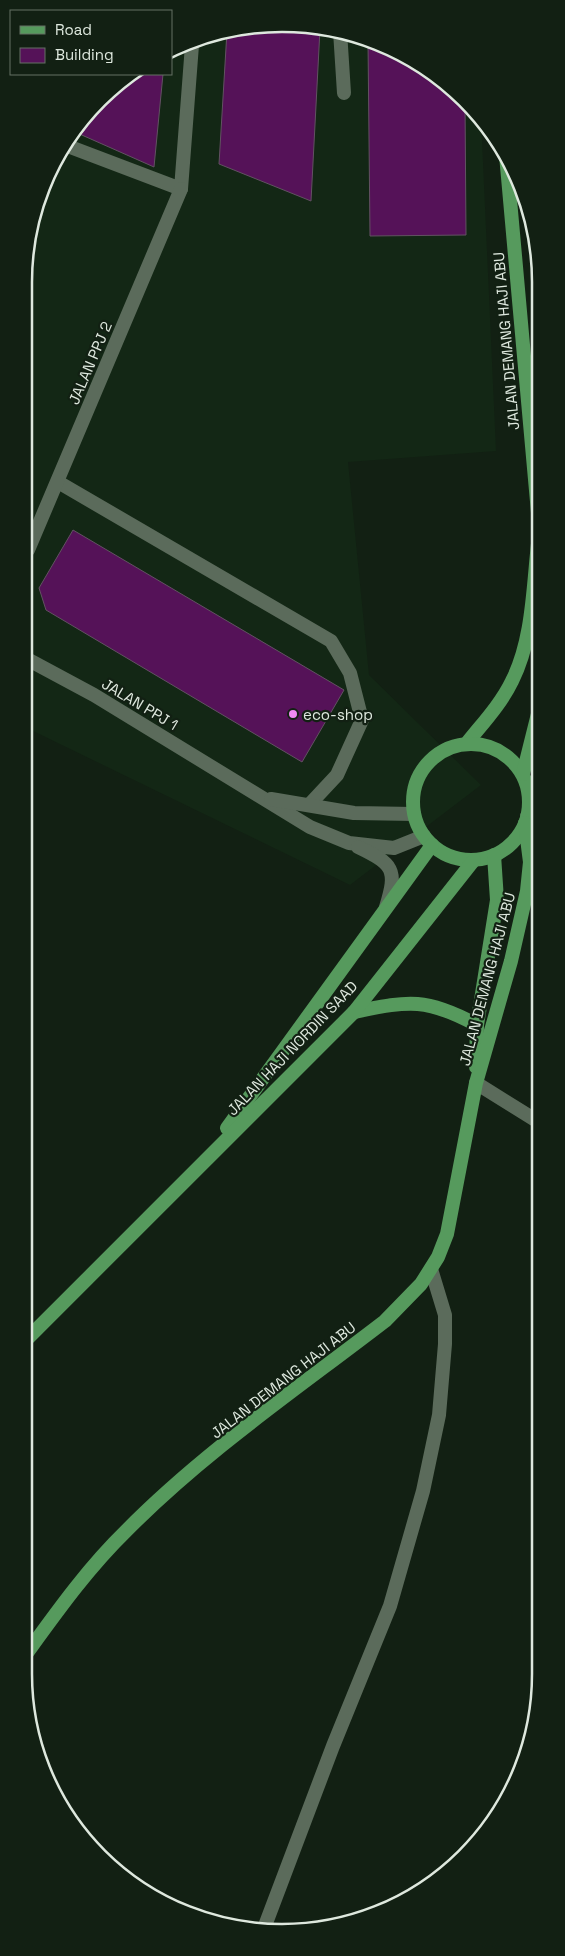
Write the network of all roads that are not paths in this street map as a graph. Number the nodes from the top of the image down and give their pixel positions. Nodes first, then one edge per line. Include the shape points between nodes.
1 (341, 39) edge
2 (192, 50) edge
3 (344, 93) dead end
4 (72, 148) edge
5 (513, 186) edge
6 (181, 188) junction
7 (532, 444) edge
8 (58, 482) junction
9 (32, 541) edge
10 (532, 593) edge
11 (32, 662) edge
12 (467, 744) junction
13 (532, 758) edge
14 (529, 780) edge
15 (263, 798) junction
16 (308, 805) junction
17 (414, 814) junction
18 (530, 819) edge
19 (428, 841) junction
20 (349, 843) junction
21 (494, 855) junction
22 (474, 860) junction
23 (384, 912) junction
24 (354, 1012) junction
25 (477, 1025) junction
26 (476, 1083) junction
27 (532, 1118) edge
28 (203, 1161) junction
29 (431, 1269) junction
30 (32, 1334) edge
31 (32, 1646) edge
32 (266, 1923) edge

1 - 3 street
2 - 6 street, JALAN PPJ 2
4 - 6 street
5 - 7 main road, JALAN DEMANG HAJI ABU
6 - 8 street, JALAN PPJ 2
8 - 9 street, JALAN PPJ 2
8 - 16 street via 331,641 350,673 362,720 337,774
10 - 12 main road via 529,622 512,682
11 - 15 street, JALAN PPJ 1 via 94,694
12 - 14 main road via 499,750
12 - 17 main road via 451,747 424,766 416,781
13 - 14 main road
14 - 18 main road
15 - 16 street
15 - 20 street, JALAN PPJ 1 via 310,827
16 - 17 street via 354,813
17 - 19 main road
18 - 21 main road via 518,837
18 - 26 main road, JALAN DEMANG HAJI ABU via 527,891 511,961
19 - 20 street via 394,848
19 - 22 main road via 444,854
19 - 23 main road, JALAN HAJI NORDIN SAAD
20 - 23 street via 386,862 392,877
21 - 22 main road
21 - 25 main road, JALAN DEMANG HAJI ABU via 497,900
22 - 24 main road, JALAN HAJI NORDIN SAAD
23 - 28 main road, JALAN HAJI NORDIN SAAD
24 - 25 main road via 398,1003 422,1002 451,1011
24 - 28 main road, JALAN HAJI NORDIN SAAD
25 - 26 main road, JALAN DEMANG HAJI ABU
26 - 27 street
26 - 29 main road, JALAN DEMANG HAJI ABU via 446,1234
28 - 30 main road, JALAN HAJI NORDIN SAAD
29 - 31 main road, JALAN DEMANG HAJI ABU via 410,1298 385,1321 184,1478 126,1530 76,1586
29 - 32 street via 445,1315 445,1344 439,1415 423,1491 390,1606

